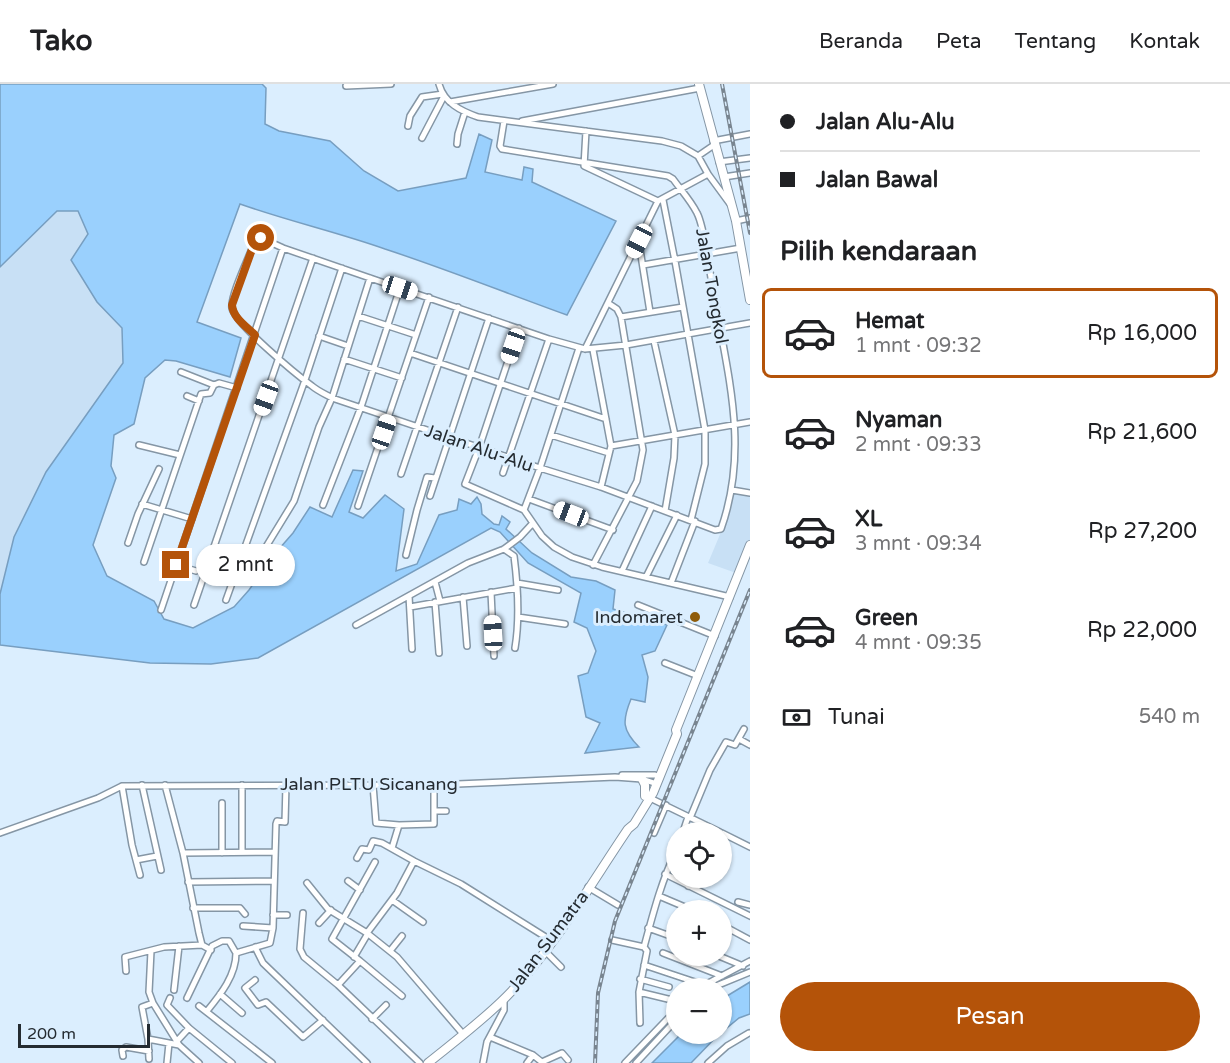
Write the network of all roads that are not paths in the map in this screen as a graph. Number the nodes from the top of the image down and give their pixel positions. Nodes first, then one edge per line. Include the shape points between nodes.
1 (391, 84) edge
2 (439, 84) edge
3 (553, 84) edge
4 (346, 86) dead end
5 (700, 86) edge
6 (443, 95) junction
7 (450, 102) junction
8 (465, 112) junction
9 (504, 121) junction
10 (516, 122) junction
11 (408, 126) dead end
12 (586, 131) junction
13 (750, 134) edge
14 (422, 138) dead end
15 (714, 143) junction
16 (457, 144) dead end
17 (698, 156) junction
18 (750, 158) edge
19 (719, 162) junction
20 (583, 163) junction
21 (750, 173) edge
22 (708, 174) junction
23 (724, 177) junction
24 (681, 189) junction
25 (661, 200) junction
26 (732, 208) junction
27 (750, 218) edge
28 (736, 221) junction
29 (639, 241) junction
30 (283, 248) junction
31 (741, 249) junction
32 (707, 255) junction
33 (313, 258) junction
34 (675, 261) junction
35 (643, 265) junction
36 (342, 268) junction
37 (370, 278) junction
38 (400, 288) junction
39 (429, 297) junction
40 (750, 300) edge
41 (608, 303) junction
42 (458, 307) junction
43 (683, 307) junction
44 (650, 312) junction
45 (358, 316) junction
46 (621, 317) junction
47 (489, 318) junction
48 (750, 323) edge
49 (388, 326) junction
50 (519, 328) junction
51 (720, 329) junction
52 (688, 334) junction
53 (255, 335) junction
54 (416, 335) junction
55 (320, 336) junction
56 (549, 339) junction
57 (654, 341) junction
58 (626, 345) junction
59 (348, 346) junction
60 (582, 349) junction
61 (593, 350) junction
62 (410, 354) junction
63 (279, 359) junction
64 (344, 359) junction
65 (440, 364) junction
66 (373, 369) junction
67 (181, 372) dead end
68 (470, 374) junction
69 (402, 378) junction
70 (305, 380) junction
71 (500, 384) junction
72 (214, 385) junction
73 (237, 388) junction
74 (530, 395) junction
75 (187, 396) dead end
76 (332, 398) junction
77 (199, 401) junction
78 (561, 405) junction
79 (361, 407) junction
80 (389, 417) junction
81 (606, 419) junction
82 (750, 422) edge
83 (736, 424) junction
84 (419, 427) junction
85 (705, 430) junction
86 (551, 435) junction
87 (675, 435) junction
88 (448, 437) junction
89 (643, 440) junction
90 (139, 445) dead end
91 (611, 446) junction
92 (479, 448) junction
93 (609, 453) junction
94 (180, 456) junction
95 (509, 458) junction
96 (540, 468) junction
97 (159, 469) dead end
98 (504, 473) dead end
99 (401, 474) dead end
100 (435, 478) junction
101 (601, 487) junction
102 (732, 490) junction
103 (750, 494) edge
104 (430, 496) dead end
105 (529, 499) junction
106 (629, 499) junction
107 (142, 504) junction
108 (323, 505) dead end
109 (358, 506) dead end
110 (652, 506) junction
111 (161, 510) junction
112 (524, 510) junction
113 (664, 511) junction
114 (676, 515) junction
115 (192, 519) junction
116 (693, 521) junction
117 (532, 524) junction
118 (612, 530) junction
119 (128, 543) dead end
120 (506, 548) junction
121 (749, 550) edge
122 (261, 555) dead end
123 (406, 555) dead end
124 (144, 562) dead end
125 (176, 565) junction
126 (593, 565) junction
127 (622, 571) junction
128 (196, 572) dead end
129 (646, 577) junction
130 (435, 582) junction
131 (671, 583) junction
132 (517, 586) junction
133 (558, 590) dead end
134 (490, 592) junction
135 (409, 596) junction
136 (463, 597) junction
137 (730, 597) junction
138 (226, 600) dead end
139 (438, 601) junction
140 (194, 605) dead end
141 (638, 605) dead end
142 (410, 607) junction
143 (161, 610) dead end
144 (518, 617) junction
145 (565, 624) dead end
146 (356, 626) dead end
147 (715, 636) junction
148 (467, 646) dead end
149 (515, 648) dead end
150 (412, 649) dead end
151 (439, 653) dead end
152 (494, 656) dead end
153 (665, 663) dead end
154 (698, 676) junction
155 (744, 729) dead end
156 (739, 739) junction
157 (750, 745) edge
158 (615, 777) junction
159 (642, 779) junction
160 (656, 780) junction
161 (142, 785) junction
162 (165, 785) junction
163 (242, 785) junction
164 (286, 785) junction
165 (373, 785) junction
166 (434, 785) junction
167 (122, 786) junction
168 (647, 797) junction
169 (222, 803) dead end
170 (666, 805) junction
171 (435, 811) junction
172 (446, 811) dead end
173 (689, 817) junction
174 (687, 822) edge
175 (699, 822) edge
176 (399, 825) junction
177 (0, 833) edge
178 (654, 833) dead end
179 (732, 838) edge
180 (750, 846) edge
181 (392, 849) junction
182 (222, 852) junction
183 (242, 852) junction
184 (274, 852) junction
185 (183, 853) junction
186 (158, 856) junction
187 (357, 858) dead end
188 (136, 860) junction
189 (375, 862) dead end
190 (413, 862) junction
191 (161, 870) dead end
192 (370, 871) junction
193 (377, 874) dead end
194 (665, 874) edge
195 (140, 875) dead end
196 (274, 881) junction
197 (348, 881) dead end
198 (188, 882) junction
199 (307, 883) dead end
200 (588, 887) junction
201 (692, 888) edge
202 (360, 890) junction
203 (659, 896) junction
204 (392, 900) junction
205 (668, 900) edge
206 (738, 902) dead end
207 (618, 905) dead end
208 (750, 905) edge
209 (193, 908) junction
210 (332, 910) junction
211 (303, 913) dead end
212 (245, 914) dead end
213 (273, 915) junction
214 (287, 915) dead end
215 (750, 916) edge
216 (344, 918) junction
217 (423, 922) dead end
218 (319, 923) dead end
219 (243, 926) dead end
220 (273, 927) junction
221 (648, 928) junction
222 (732, 930) edge
223 (367, 934) junction
224 (666, 934) edge
225 (402, 936) dead end
226 (612, 940) dead end
227 (750, 940) edge
228 (552, 941) junction
229 (202, 945) junction
230 (179, 946) junction
231 (255, 947) junction
232 (644, 947) junction
233 (211, 950) junction
234 (151, 951) junction
235 (390, 951) junction
236 (544, 951) junction
237 (236, 953) junction
238 (663, 953) dead end
239 (357, 959) junction
240 (732, 961) edge
241 (750, 962) edge
242 (644, 965) junction
243 (743, 966) junction
244 (561, 967) dead end
245 (126, 971) dead end
246 (750, 972) edge
247 (722, 976) junction
248 (678, 978) edge
249 (718, 978) edge
250 (732, 979) edge
251 (255, 980) dead end
252 (640, 980) junction
253 (338, 985) junction
254 (666, 986) edge
255 (174, 990) dead end
256 (639, 992) junction
257 (220, 994) junction
258 (402, 996) dead end
259 (170, 998) dead end
260 (187, 998) dead end
261 (504, 999) junction
262 (666, 999) edge
263 (153, 1003) junction
264 (386, 1005) dead end
265 (199, 1006) dead end
266 (207, 1011) junction
267 (242, 1013) dead end
268 (232, 1018) dead end
269 (372, 1019) junction
270 (323, 1020) junction
271 (666, 1020) edge
272 (640, 1023) dead end
273 (226, 1026) junction
274 (189, 1028) junction
275 (666, 1031) edge
276 (749, 1033) edge
277 (462, 1034) junction
278 (490, 1037) junction
279 (148, 1039) junction
280 (169, 1043) junction
281 (178, 1043) junction
282 (149, 1051) junction
283 (533, 1055) junction
284 (123, 1056) dead end
285 (149, 1059) dead end
286 (568, 1060) dead end
287 (543, 1062) edge
288 (167, 1063) edge
289 (199, 1063) edge
290 (232, 1063) edge
291 (272, 1063) edge
292 (367, 1063) edge
293 (420, 1063) edge
294 (428, 1063) edge
295 (483, 1063) edge
296 (527, 1063) edge
297 (625, 1063) edge
298 (636, 1063) edge
299 (708, 1063) edge

1 - 4 street
2 - 6 street
3 - 7 street
5 - 10 street
5 - 15 highway
6 - 7 street
6 - 11 street via 422,97
6 - 14 street
7 - 8 street
8 - 9 street
8 - 16 street
9 - 10 street
9 - 20 street, Jalan Tongkol via 502,149
10 - 12 street
12 - 17 street via 670,142
12 - 20 street
13 - 15 street
15 - 17 street
15 - 19 highway
17 - 22 street
18 - 19 street
19 - 23 highway
20 - 24 street, Jalan Tongkol via 668,176
20 - 25 street via 586,168
21 - 23 street
22 - 24 street
22 - 26 street
23 - 26 highway
24 - 25 street
24 - 32 street, Jalan Tongkol via 699,216
25 - 29 street
25 - 34 street
26 - 28 highway
27 - 28 street
28 - 31 highway
29 - 35 street
29 - 41 street
30 - 33 street
30 - 53 street
30 - 53 street, Jalan Alu-Alu via 257,238 232,305 237,318
31 - 32 street
31 - 40 highway
32 - 34 street
32 - 51 street, Jalan Tongkol
33 - 36 street
33 - 63 street
34 - 35 street
34 - 43 street
35 - 44 street
36 - 37 street
36 - 55 street
37 - 38 street
37 - 45 street
38 - 39 street
38 - 49 street
39 - 42 street
39 - 54 street
41 - 46 street
41 - 60 street
42 - 47 street
42 - 65 street
43 - 44 street
43 - 52 street
44 - 46 street
45 - 49 street
45 - 59 street
46 - 58 street
47 - 50 street
47 - 68 street
48 - 51 street
49 - 54 street
49 - 66 street
50 - 56 street
50 - 71 street
51 - 52 street
51 - 83 street, Jalan Tongkol
52 - 57 street
52 - 85 street
53 - 63 street, Jalan Alu-Alu
53 - 73 street
54 - 62 street
55 - 59 street
55 - 70 street
56 - 60 street
56 - 74 street
57 - 58 street
57 - 87 street
58 - 61 street
58 - 89 street
59 - 64 street
60 - 61 street
60 - 78 street
61 - 81 street
62 - 65 street
62 - 69 street
63 - 70 street, Jalan Alu-Alu
63 - 140 street
64 - 66 street
64 - 76 street
65 - 68 street
65 - 84 street
66 - 69 street
66 - 79 street
67 - 72 street
68 - 71 street
68 - 88 street
69 - 80 street
70 - 76 street, Jalan Alu-Alu
70 - 138 street
71 - 74 street
71 - 92 street
72 - 73 street
72 - 77 street
73 - 115 street
74 - 78 street
74 - 95 street
75 - 77 street
76 - 79 street, Jalan Alu-Alu
76 - 122 street via 294,501
77 - 94 street
78 - 81 street
78 - 86 street
79 - 80 street, Jalan Alu-Alu
79 - 108 street
80 - 84 street, Jalan Alu-Alu
80 - 109 street
81 - 91 street
82 - 83 street
83 - 85 street
83 - 102 street, Jalan Tongkol
84 - 88 street, Jalan Alu-Alu
84 - 99 street
85 - 87 street
85 - 116 street via 705,464
86 - 93 street
86 - 96 street
87 - 89 street
87 - 113 street via 675,458
88 - 92 street, Jalan Alu-Alu
88 - 100 street
89 - 91 street
89 - 106 street via 640,467
90 - 94 street
91 - 93 street
92 - 95 street, Jalan Alu-Alu
92 - 112 street via 465,484
93 - 101 street
94 - 111 street
95 - 96 street, Jalan Alu-Alu
95 - 98 street
96 - 101 street, Jalan Alu-Alu
96 - 105 street
97 - 107 street
100 - 104 street
100 - 123 street via 427,477
101 - 106 street, Jalan Alu-Alu
102 - 103 street
102 - 116 street, Jalan Alu-Alu via 721,530
105 - 112 street
105 - 118 street
106 - 110 street, Jalan Alu-Alu
106 - 118 street
107 - 111 street
107 - 119 street
110 - 113 street, Jalan Alu-Alu
110 - 127 street
111 - 115 street
111 - 124 street
112 - 117 street
113 - 114 street, Jalan Alu-Alu
114 - 116 street, Jalan Alu-Alu
114 - 129 street
115 - 125 street
116 - 131 street
117 - 120 street
117 - 126 street via 562,552
118 - 126 street
120 - 130 street
120 - 132 street via 513,556
121 - 137 highway, Jalan Sumatra
125 - 128 street
125 - 143 street
126 - 127 street
127 - 129 street
129 - 131 street
130 - 135 street
130 - 139 street
131 - 137 street
132 - 133 street
132 - 134 street
132 - 144 street
134 - 136 street
134 - 152 street
135 - 142 street
135 - 146 street
136 - 139 street
136 - 148 street
137 - 147 highway, Jalan Sumatra
139 - 142 street
139 - 151 street
141 - 147 street
142 - 150 street
144 - 145 street
144 - 149 street
147 - 154 highway, Jalan Sumatra
153 - 154 street
154 - 160 highway, Jalan Sumatra
155 - 156 street
156 - 157 street
156 - 173 street via 735,745 726,741
158 - 159 street, Jalan PLTU Sicanang
158 - 160 street, Jalan PLTU Sicanang
158 - 166 street, Jalan PLTU Sicanang
159 - 160 street, Jalan PLTU Sicanang
159 - 168 highway
160 - 168 highway, Jalan Sumatra
161 - 162 street, Jalan PLTU Sicanang
161 - 167 street, Jalan PLTU Sicanang
161 - 186 street
162 - 163 street, Jalan PLTU Sicanang
162 - 185 street
163 - 164 street, Jalan PLTU Sicanang
163 - 183 street
164 - 165 street, Jalan PLTU Sicanang
164 - 184 street via 286,819 276,824
165 - 166 street, Jalan PLTU Sicanang
165 - 176 street via 376,823
166 - 171 street
167 - 177 street
167 - 188 street
168 - 170 street
168 - 200 highway, Jalan Sumatra
169 - 182 street
170 - 173 street
170 - 178 street
171 - 172 street
171 - 176 street via 433,825
173 - 174 street
173 - 175 street
176 - 181 street
179 - 180 street
181 - 187 street via 373,841 369,850 362,849
181 - 190 street
182 - 183 street
182 - 185 street
183 - 184 street
184 - 196 street
185 - 198 street
186 - 188 street
186 - 191 street
188 - 195 street
189 - 192 street
190 - 204 street
190 - 228 street via 461,884
192 - 193 street
192 - 202 street
194 - 203 street
196 - 198 street
196 - 213 street
197 - 202 street
198 - 209 street
199 - 210 street
200 - 207 street
200 - 228 highway, Jalan Sumatra
201 - 215 street
202 - 216 street
203 - 205 street
203 - 221 street
204 - 217 street
204 - 223 street
206 - 208 street
209 - 212 street via 240,908
209 - 229 street
210 - 216 street
210 - 218 street
211 - 253 street via 301,953
213 - 214 street
213 - 220 street
216 - 223 street
216 - 239 street via 332,940
219 - 220 street
220 - 231 street via 269,944
221 - 224 street
221 - 232 street
222 - 227 street
223 - 235 street
223 - 239 street
225 - 235 street
226 - 232 street
228 - 236 highway, Jalan Sumatra
229 - 230 street
229 - 233 street
230 - 234 street
230 - 255 street
231 - 237 street
231 - 270 street via 263,963
232 - 242 street
233 - 237 street via 226,940
233 - 260 street
234 - 245 street via 124,957
234 - 263 street via 149,992
235 - 277 street
236 - 244 street
236 - 261 highway, Jalan Sumatra
237 - 257 street via 234,969
238 - 247 street
239 - 253 street
239 - 258 street
240 - 243 street
241 - 243 street
242 - 248 street
242 - 252 street
243 - 247 street
246 - 250 street
247 - 249 street
251 - 270 street via 245,987 258,1005 266,1002 303,1037
252 - 254 street
252 - 256 street
253 - 269 street
256 - 262 street
256 - 272 street
257 - 266 street
257 - 267 street
259 - 274 street via 167,1005
261 - 277 highway, Jalan Sumatra
261 - 278 street via 504,1010
263 - 279 street via 142,1007
263 - 281 street
264 - 269 street
265 - 266 street
266 - 273 street
268 - 273 street
269 - 293 street
270 - 292 street
271 - 297 street
273 - 291 street
274 - 281 street
274 - 290 street
275 - 298 street
276 - 299 street
277 - 294 highway, Jalan Sumatra
278 - 283 street
278 - 295 street
279 - 280 street
279 - 282 street
280 - 281 street
280 - 288 street
281 - 289 street
282 - 284 street via 126,1047
282 - 285 street
283 - 287 street
283 - 296 street
286 - 287 street via 562,1053

